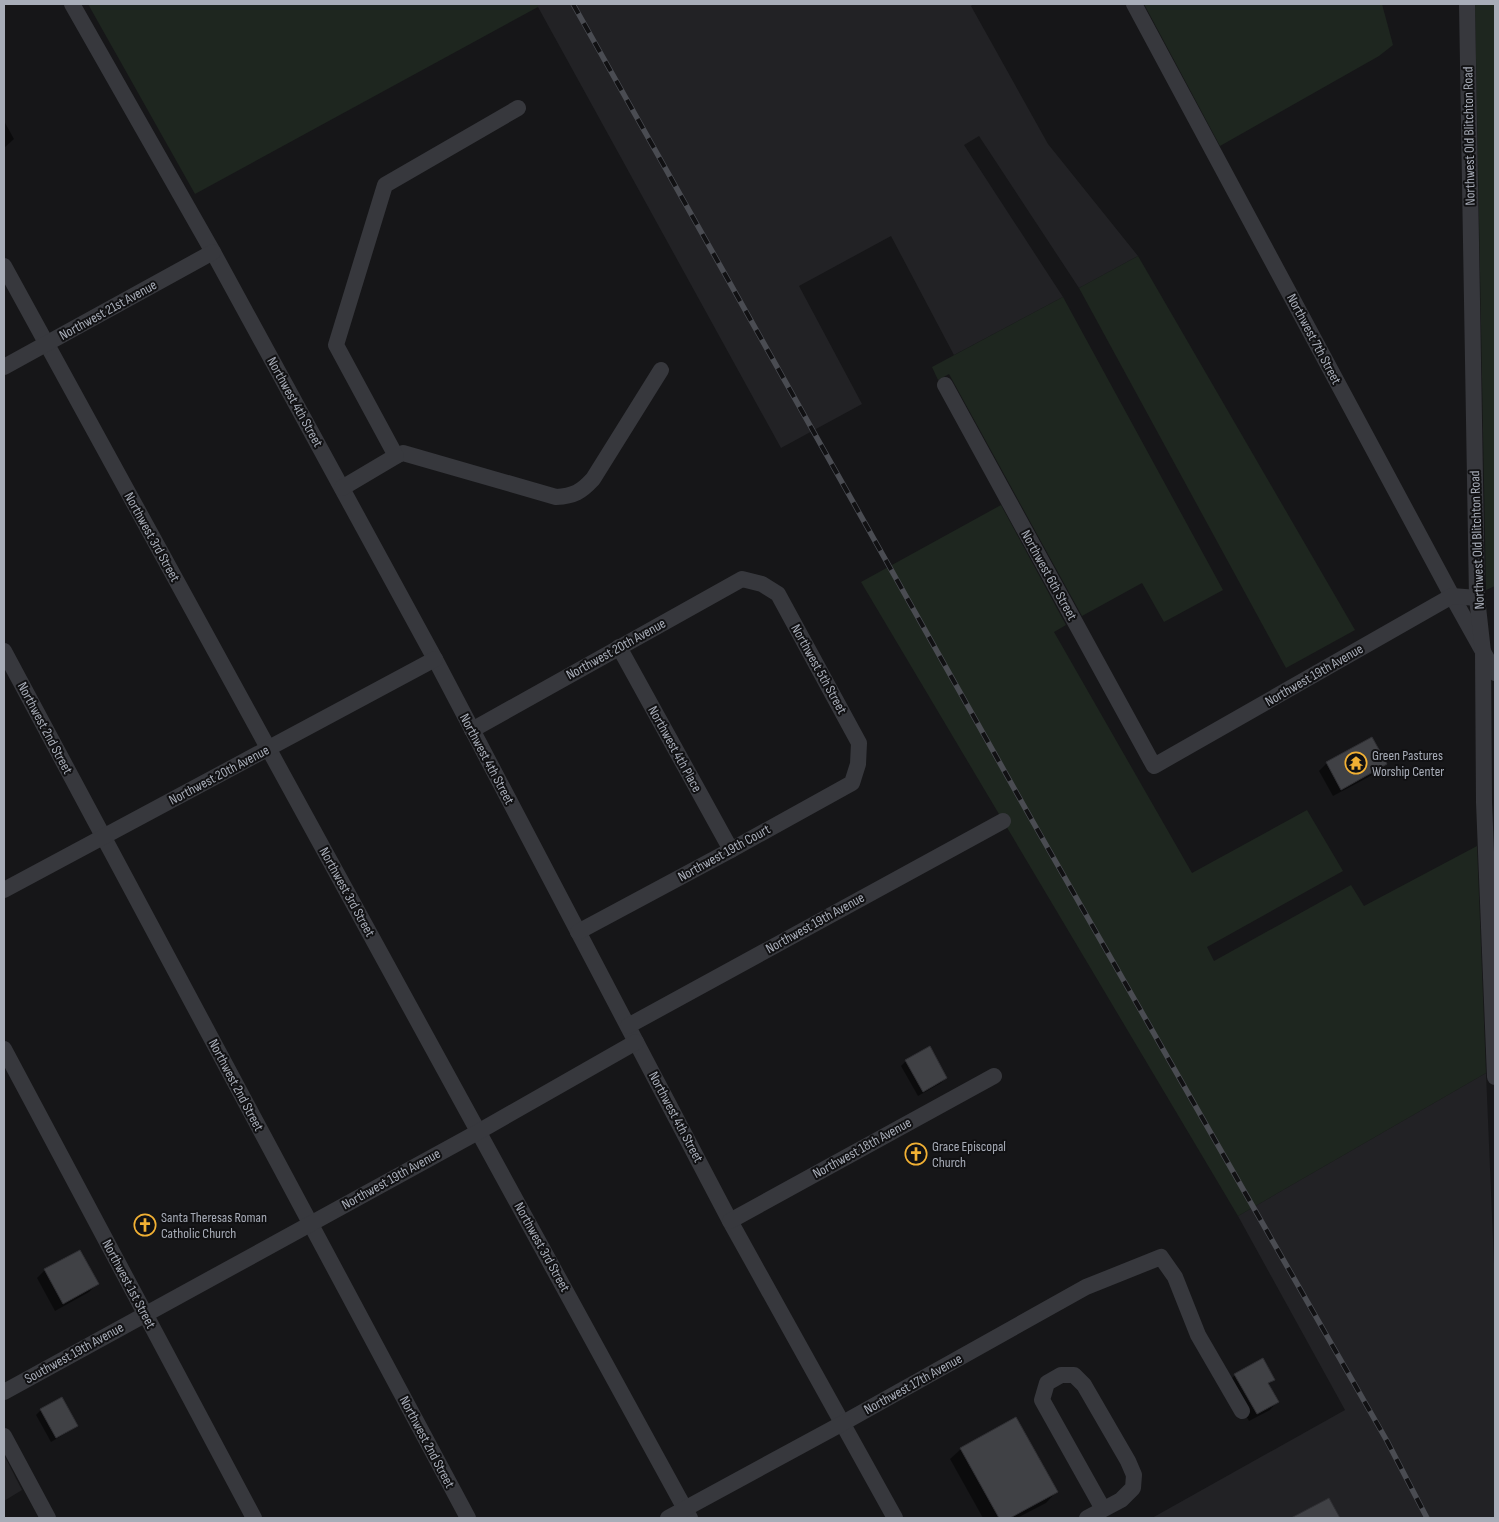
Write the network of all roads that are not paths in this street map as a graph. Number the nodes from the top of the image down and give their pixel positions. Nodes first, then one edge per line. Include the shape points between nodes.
1 (72, 4) edge
2 (1134, 4) edge
3 (1466, 4) edge
4 (518, 108) dead end
5 (213, 252) junction
6 (4, 266) edge
7 (46, 344) junction
8 (4, 367) edge
9 (662, 370) dead end
10 (945, 385) dead end
11 (396, 456) junction
12 (342, 488) junction
13 (762, 584) joint
14 (1452, 596) junction
15 (1477, 598) junction
16 (619, 647) junction
17 (4, 651) edge
18 (1483, 652) junction
19 (435, 659) junction
20 (1495, 673) edge
21 (472, 730) junction
22 (268, 748) junction
23 (858, 764) joint
24 (1154, 766) joint
25 (1003, 821) dead end
26 (103, 837) junction
27 (731, 850) junction
28 (4, 890) edge
29 (578, 932) junction
30 (628, 1026) junction
31 (636, 1042) junction
32 (4, 1049) edge
33 (994, 1076) dead end
34 (1495, 1077) edge
35 (478, 1132) junction
36 (730, 1221) junction
37 (310, 1223) junction
38 (145, 1314) junction
39 (4, 1392) edge
40 (1242, 1411) dead end
41 (843, 1423) junction
42 (4, 1436) edge
43 (1103, 1509) junction
44 (688, 1514) edge
45 (48, 1518) edge
46 (254, 1518) edge
47 (468, 1518) edge
48 (668, 1518) edge
49 (895, 1518) edge
50 (1087, 1518) edge

1 - 5 street, Northwest 4th Street
2 - 14 street, Northwest 7th Street
3 - 15 street, Northwest Old Blitchton Road
4 - 11 street via 385,185 336,345
5 - 7 street, Northwest 21st Avenue
5 - 12 street, Northwest 4th Street
6 - 7 street, Northwest 3rd Street
7 - 8 street, Northwest 21st Avenue
7 - 22 street, Northwest 3rd Street
9 - 11 street via 593,479 583,490 571,496 556,497 403,452
10 - 24 street, Northwest 6th Street
11 - 12 street
12 - 19 street, Northwest 4th Street
13 - 16 street, Northwest 20th Avenue via 742,580
13 - 23 street, Northwest 5th Street via 778,594 859,743
14 - 15 street
14 - 18 street, Northwest 7th Street
14 - 24 street, Northwest 19th Avenue
15 - 18 street, Northwest Old Blitchton Road
16 - 21 street, Northwest 20th Avenue
16 - 27 street, Northwest 4th Place
17 - 26 street, Northwest 2nd Street
18 - 20 street, Northwest 7th Street
18 - 34 street, Northwest Old Blitchton Road via 1484,802
19 - 21 street, Northwest 4th Street
19 - 22 street, Northwest 20th Avenue
21 - 29 street, Northwest 4th Street
22 - 26 street, Northwest 20th Avenue
22 - 35 street, Northwest 3rd Street
23 - 27 street, Northwest 19th Court via 852,784
25 - 30 street, Northwest 19th Avenue
26 - 28 street, Northwest 20th Avenue
26 - 37 street, Northwest 2nd Street
27 - 29 street, Northwest 19th Court
29 - 30 street, Northwest 4th Street
30 - 31 street, Northwest 4th Street
31 - 35 street, Northwest 19th Avenue
31 - 36 street, Northwest 4th Street
32 - 38 street, Northwest 1st Street
33 - 36 street, Northwest 18th Avenue
35 - 37 street, Northwest 19th Avenue
35 - 44 street, Northwest 3rd Street
36 - 41 street, Northwest 4th Street
37 - 38 street, Northwest 19th Avenue
37 - 47 street, Northwest 2nd Street
38 - 39 street, Southwest 19th Avenue
38 - 46 street, Northwest 1st Street
40 - 41 street, Northwest 17th Avenue via 1198,1335 1175,1277 1161,1257 1086,1287
41 - 44 street, Northwest 17th Avenue
41 - 49 street, Northwest 4th Street
42 - 45 street
43 - 43 street via 1121,1500 1133,1488 1134,1475 1084,1385 1074,1375 1062,1375 1047,1383 1042,1400
43 - 50 street
44 - 48 street, Northwest 17th Avenue

